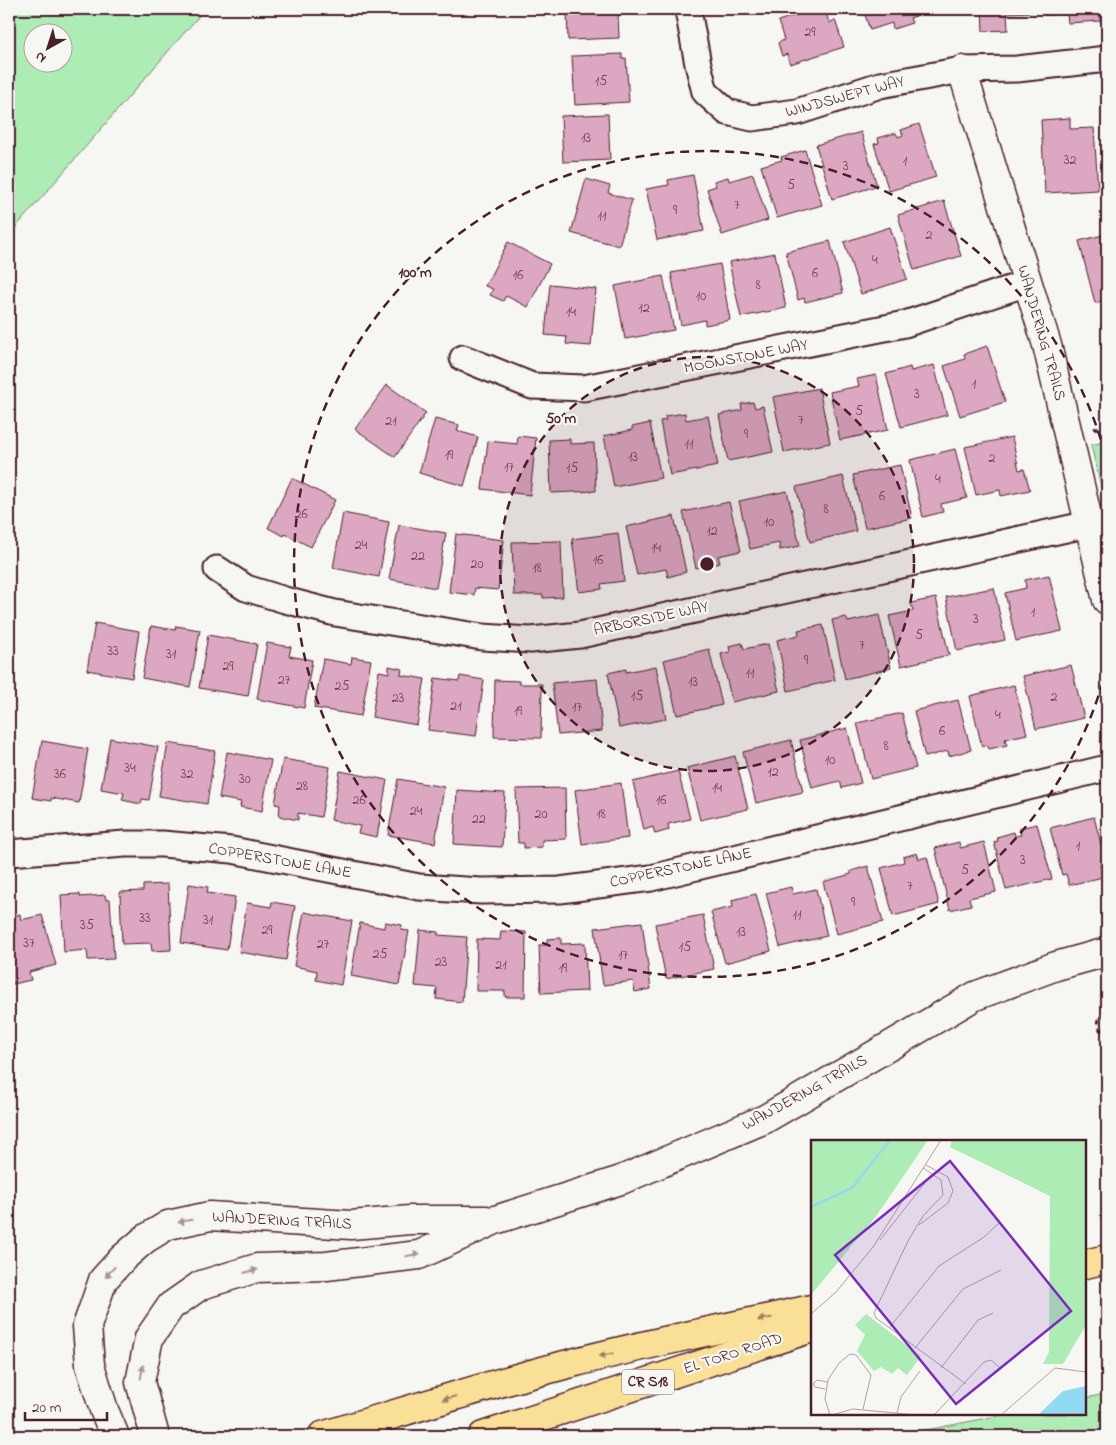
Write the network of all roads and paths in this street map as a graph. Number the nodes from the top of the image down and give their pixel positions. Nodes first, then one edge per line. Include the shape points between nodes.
1 (688, 10) edge
2 (1107, 59) edge
3 (962, 70) junction
4 (1027, 282) junction
5 (463, 358) dead end
6 (1089, 524) junction
7 (217, 569) dead end
8 (1107, 600) edge
9 (1107, 768) edge
10 (9, 853) edge
11 (1107, 952) edge
12 (1107, 1015) edge
13 (1107, 1030) edge
14 (495, 1220) junction
15 (1107, 1259) edge
16 (1086, 1264) edge
17 (811, 1309) edge
18 (811, 1328) edge
19 (115, 1436) edge
20 (155, 1436) edge
21 (322, 1436) edge
22 (483, 1436) edge

1 - 3 street, WINDSWEPT WAY via 705,92 727,112 752,118 796,112 880,86
2 - 3 street, WINDSWEPT WAY via 1017,69
3 - 4 street, WANDERING TRAILS
4 - 5 street, MOONSTONE WAY via 906,324 584,388 532,386
4 - 6 street, WANDERING TRAILS via 1047,345
6 - 7 street, ARBORSIDE WAY via 580,635 531,640 482,637 335,613 246,588
6 - 8 street, WANDERING TRAILS
9 - 10 street, COPPERSTONE LANE via 651,878 560,890 481,891 419,887 232,850 162,844
11 - 14 street, WANDERING TRAILS via 1056,966 975,996 765,1119 621,1180
12 - 13 path via 1098,1020 1100,1030
14 -> 19 street, WANDERING TRAILS via 410,1220 351,1225 210,1216 168,1225 146,1238 103,1280 87,1326 90,1364
20 -> 14 street, WANDERING TRAILS via 140,1382 149,1338 171,1306 201,1285 257,1268 326,1266 419,1255
15 - 16 main road
17 -> 21 main road via 575,1362
18 - 22 main road, EL TORO ROAD / CR S18

